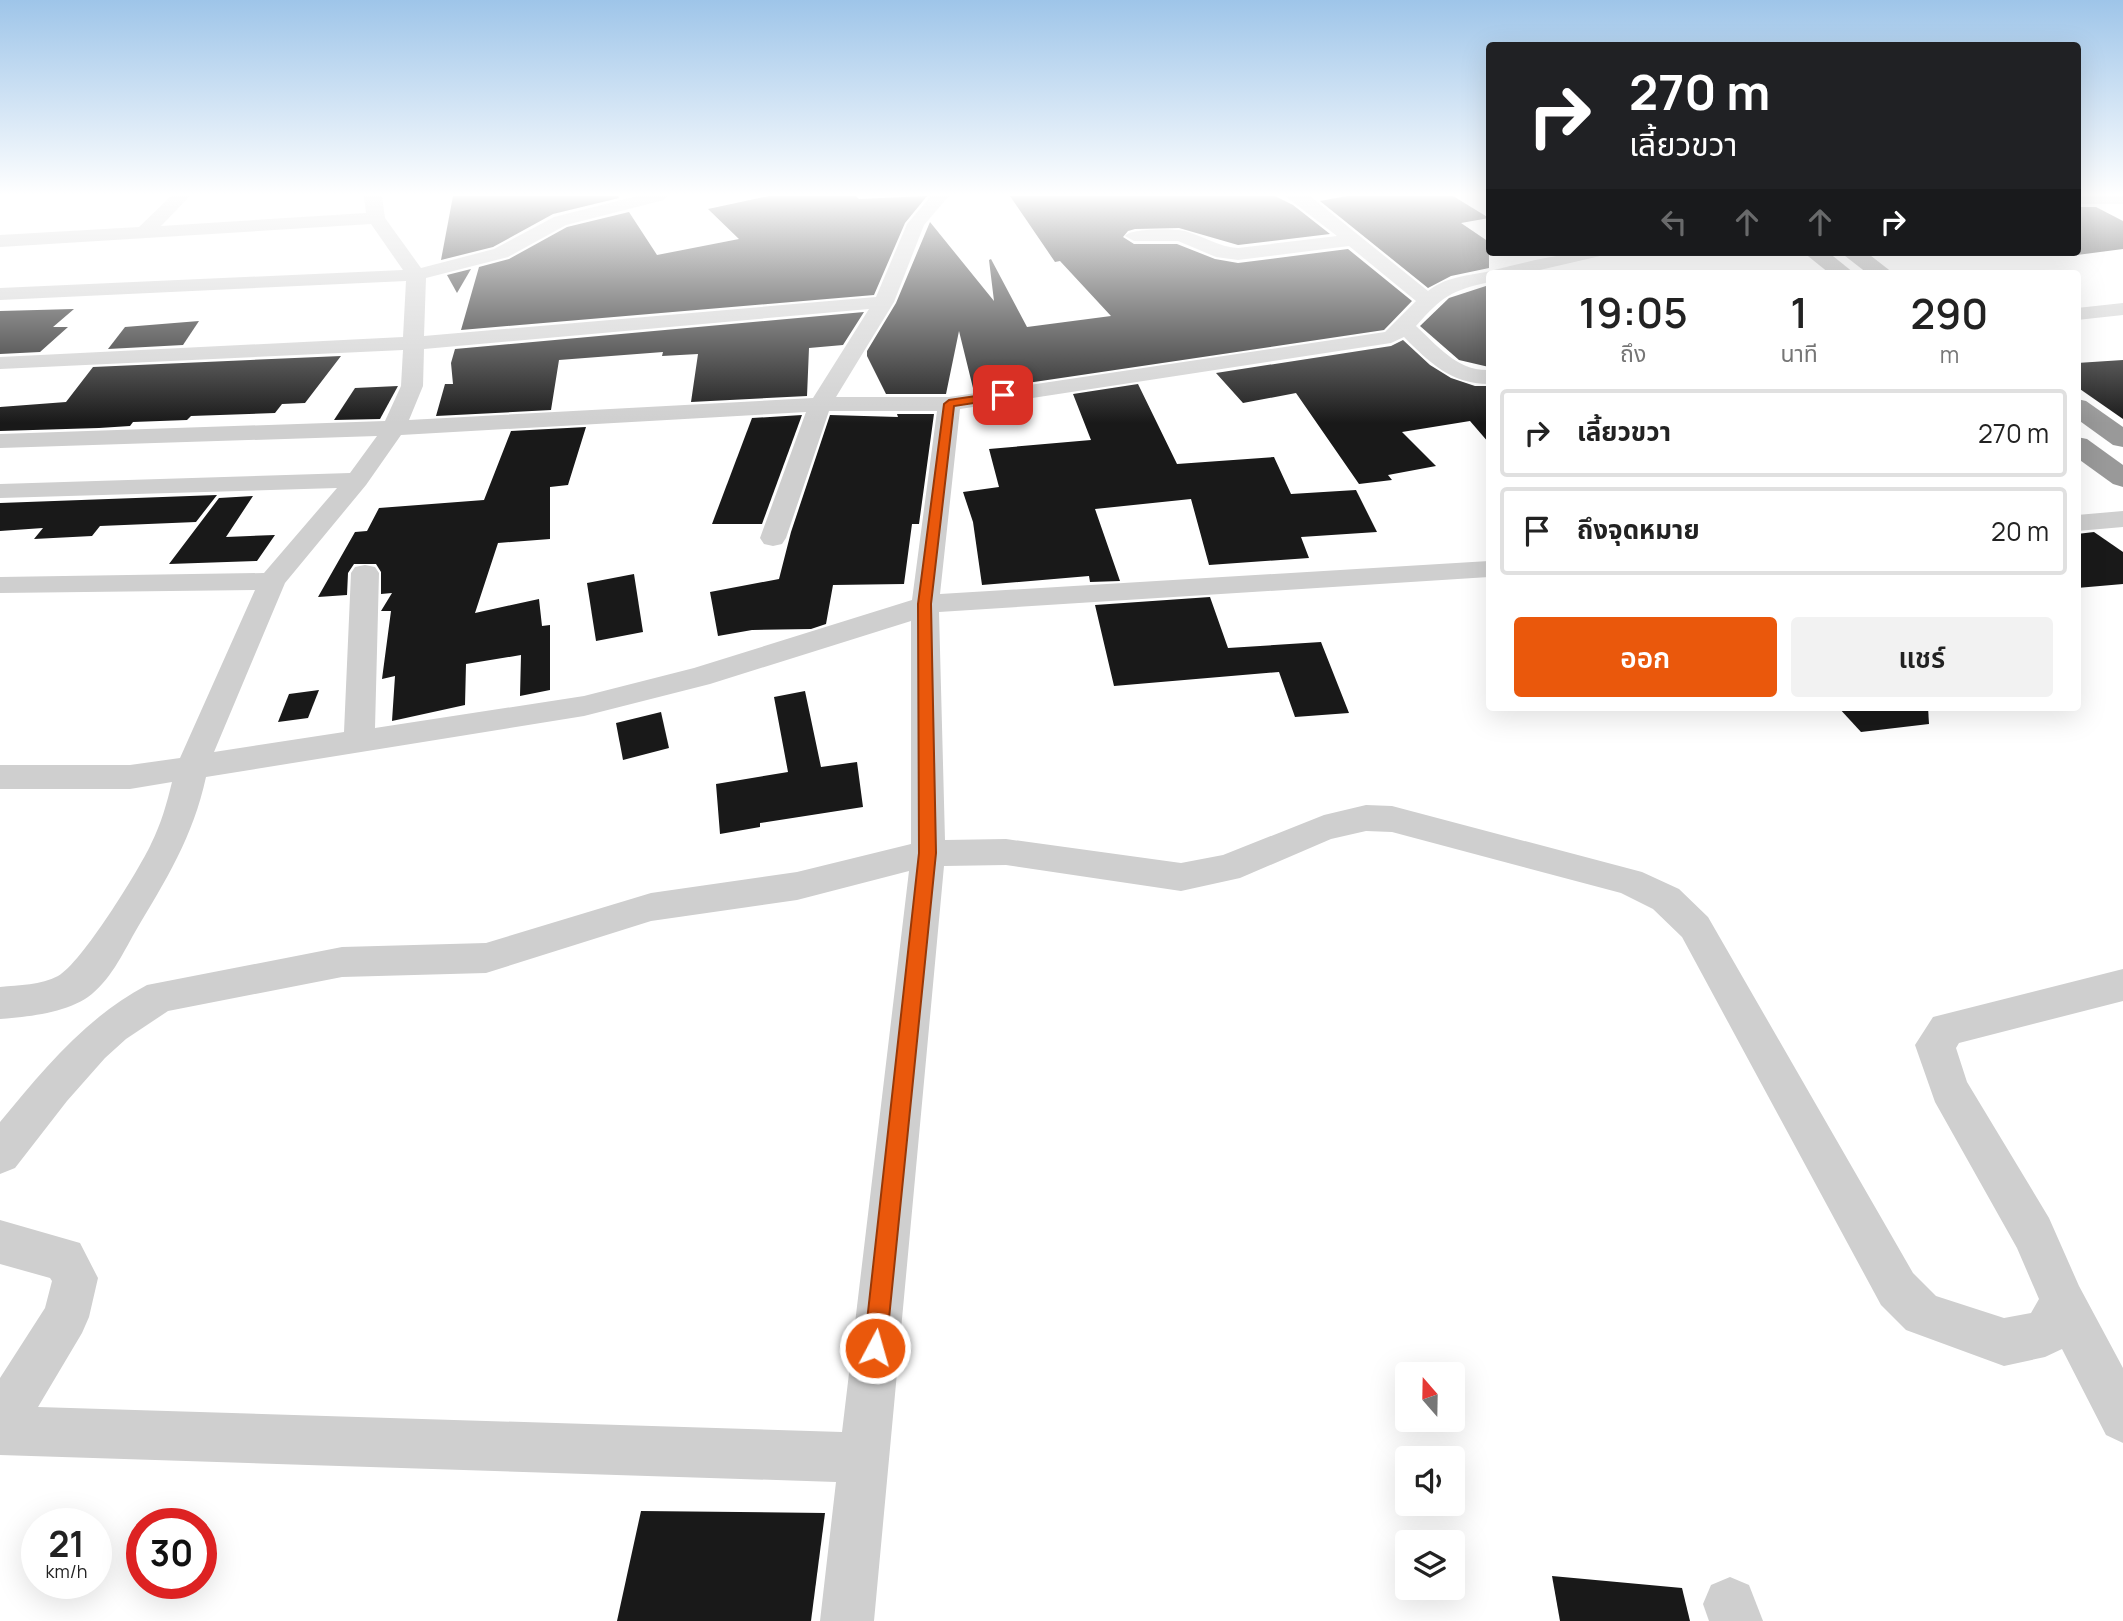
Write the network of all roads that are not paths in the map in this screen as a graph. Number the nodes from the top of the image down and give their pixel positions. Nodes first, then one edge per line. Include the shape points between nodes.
1 (414, 272) edge
2 (429, 272) edge
3 (896, 272) edge
4 (1393, 272) edge
5 (416, 275) junction
6 (1486, 277) edge
7 (0, 294) edge
8 (1429, 300) junction
9 (884, 302) junction
10 (2123, 309) edge
11 (2081, 314) edge
12 (1405, 327) junction
13 (415, 343) junction
14 (0, 363) edge
15 (1486, 377) edge
16 (820, 404) junction
17 (949, 404) junction
18 (2081, 410) edge
19 (394, 428) junction
20 (2120, 435) edge
21 (0, 441) edge
22 (2081, 447) edge
23 (2123, 478) edge
24 (356, 480) junction
25 (0, 491) edge
26 (2123, 519) edge
27 (2081, 523) edge
28 (774, 538) dead end
29 (1486, 569) edge
30 (365, 573) dead end
31 (272, 581) junction
32 (0, 585) edge
33 (925, 604) junction
34 (359, 741) junction
35 (192, 766) junction
36 (0, 777) edge
37 (928, 853) junction
38 (2123, 985) edge
39 (0, 1003) edge
40 (0, 1154) edge
41 (0, 1242) edge
42 (2063, 1302) junction
43 (2123, 1418) edge
44 (0, 1423) edge
45 (0, 1430) edge
46 (864, 1458) junction
47 (847, 1621) edge

1 - 5 street
2 - 5 street
3 - 9 street
4 - 8 street
5 - 7 street
5 - 13 street
6 - 8 street via 1450,285
8 - 12 street
9 - 13 street
9 - 16 street
10 - 11 street
12 - 15 street via 1459,374
12 - 17 street via 1391,337
13 - 14 street
13 - 19 street via 411,386
16 - 17 street
16 - 19 street
16 - 28 street
17 - 33 street
18 - 20 highway
19 - 21 street
19 - 24 street
22 - 23 highway
24 - 25 street
24 - 31 street
26 - 27 street
29 - 33 street
30 - 34 street
31 - 32 street
31 - 35 street
33 - 34 street via 699,677 584,706
33 - 37 street
34 - 35 street
35 - 36 street via 130,777
35 - 39 street via 166,850 95,967 72,987 51,995
37 - 40 street via 797,886 651,907 485,958 342,962 160,996 135,1008 88,1047
37 - 42 street via 1006,852 1181,877 1228,868 1324,828 1366,818 1392,819 1630,882 1667,899 1695,927 1897,1289 1922,1314 2004,1342 2045,1334
37 - 46 street
38 - 42 street via 1947,1029 1935,1045 1949,1089 2033,1233
41 - 44 street via 64,1259 75,1278 65,1317
42 - 43 street
45 - 46 street
46 - 47 street

